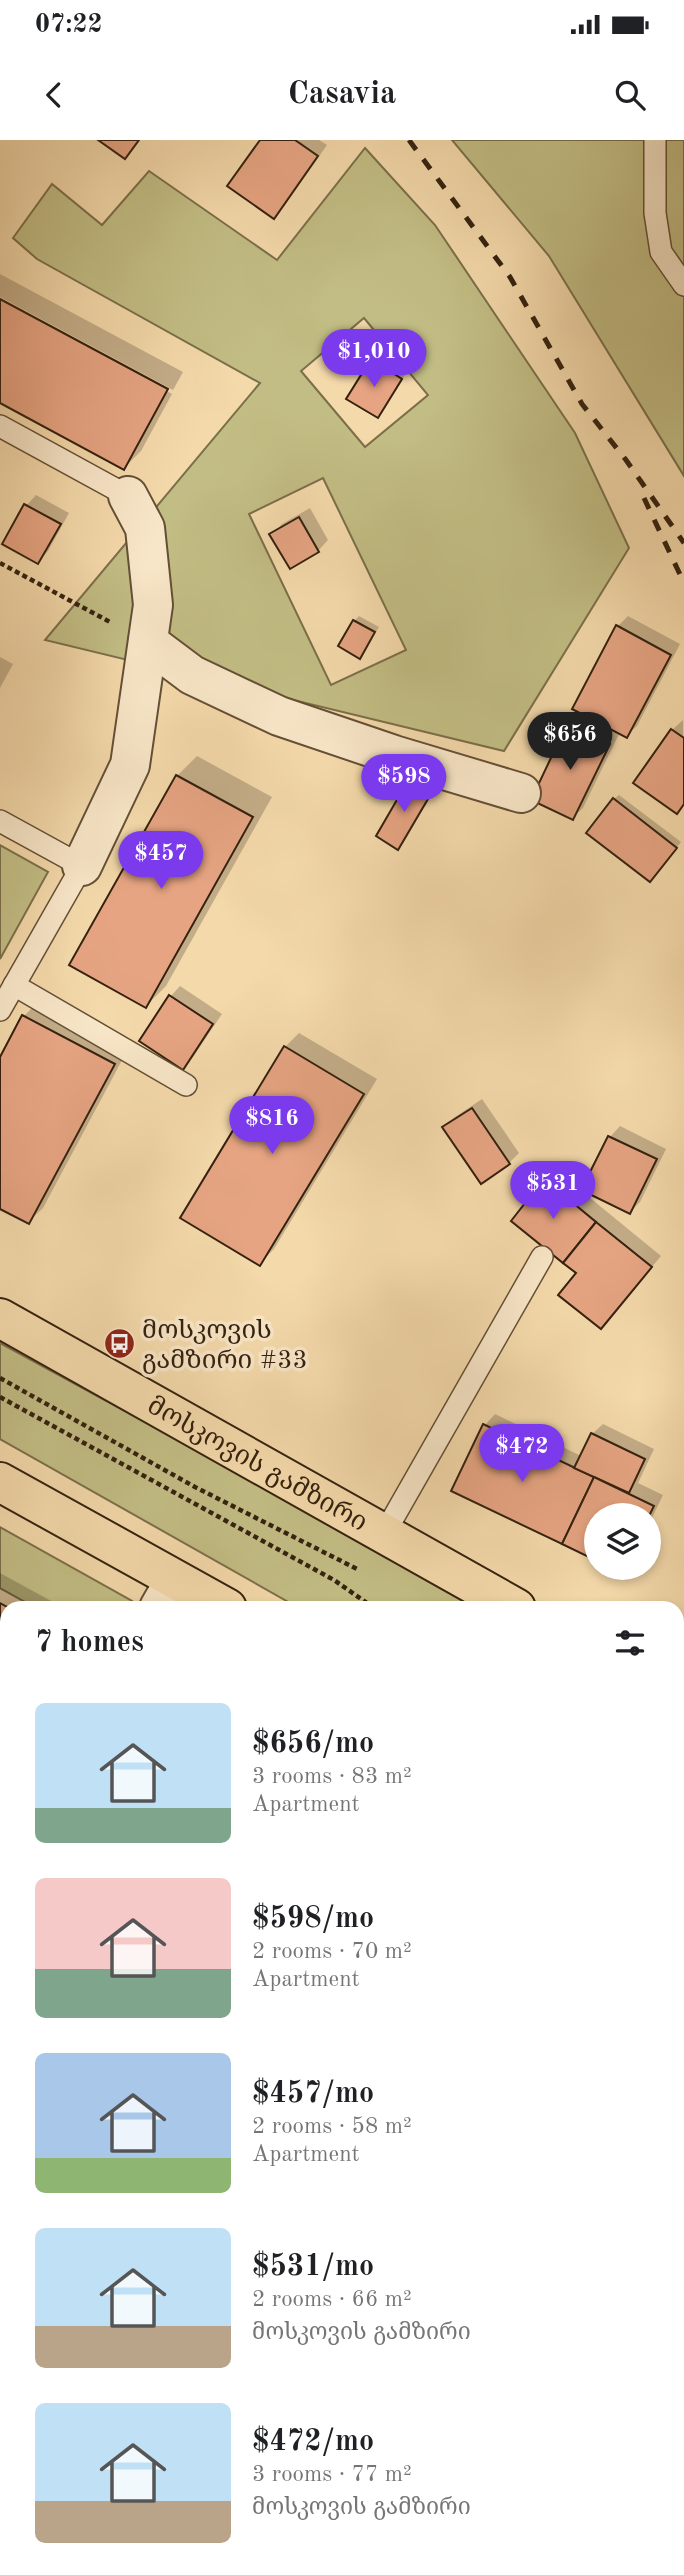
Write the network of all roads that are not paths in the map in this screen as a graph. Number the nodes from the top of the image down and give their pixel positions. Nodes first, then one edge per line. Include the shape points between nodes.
1 (655, 140) edge
2 (684, 285) edge
3 (0, 426) edge
4 (128, 496) joint
5 (148, 642) junction
6 (521, 793) dead end
7 (0, 821) edge
8 (82, 866) junction
9 (14, 985) junction
10 (0, 1010) edge
11 (186, 1084) dead end
12 (542, 1257) dead end
13 (0, 1318) edge
14 (0, 1482) edge
15 (384, 1534) junction
16 (167, 1594) edge
17 (197, 1601) edge
18 (504, 1601) edge

1 - 2 lane via 655,213 661,252
3 - 4 lane
4 - 5 street via 145,528 153,605
5 - 6 street via 192,675 279,716
5 - 8 street via 130,765
7 - 8 lane
8 - 9 lane
9 - 10 lane
9 - 11 lane
12 - 15 lane
13 - 15 main road, მოსკოვის გამზირი
14 - 16 main road
15 - 18 main road, მოსკოვის გამზირი
16 - 17 main road

